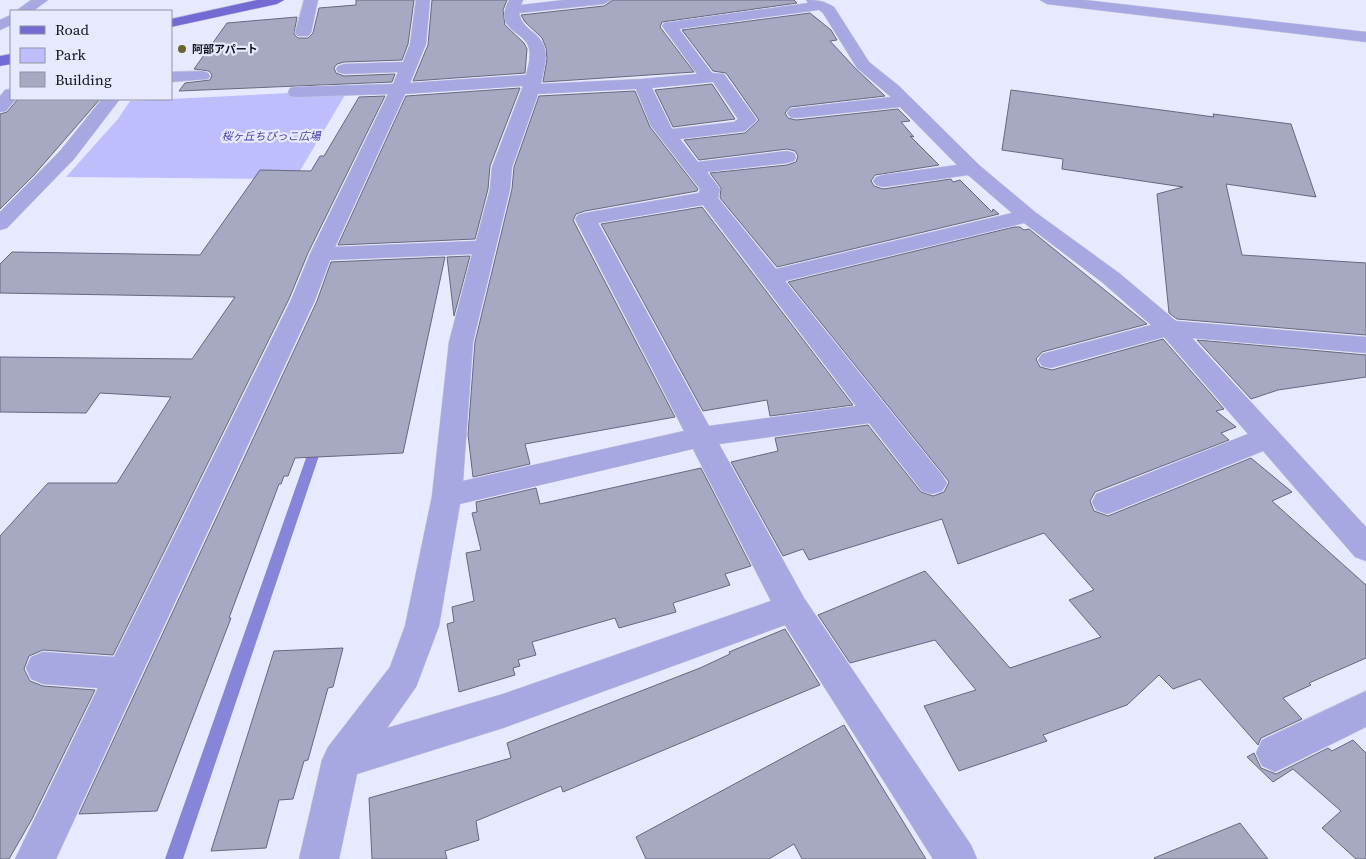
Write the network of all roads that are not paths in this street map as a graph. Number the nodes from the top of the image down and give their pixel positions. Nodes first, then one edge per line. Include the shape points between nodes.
1 (41, 0) edge
2 (277, 0) edge
3 (311, 0) edge
4 (424, 0) edge
5 (604, 0) edge
6 (1047, 0) edge
7 (817, 2) edge
8 (1089, 3) edge
9 (514, 5) edge
10 (1220, 6) dead end
11 (25, 10) edge
12 (1242, 23) junction
13 (172, 24) edge
14 (303, 33) dead end
15 (1366, 37) edge
16 (344, 69) dead end
17 (202, 76) dead end
18 (172, 77) edge
19 (404, 78) junction
20 (708, 78) junction
21 (642, 84) junction
22 (532, 85) junction
23 (296, 92) dead end
24 (10, 95) edge
25 (110, 100) edge
26 (904, 101) junction
27 (0, 107) edge
28 (796, 113) dead end
29 (668, 135) junction
30 (787, 157) dead end
31 (695, 168) junction
32 (972, 169) junction
33 (883, 181) dead end
34 (708, 198) junction
35 (1028, 216) junction
36 (3, 218) edge
37 (485, 247) junction
38 (321, 254) junction
39 (771, 278) junction
40 (1170, 328) junction
41 (1366, 345) edge
42 (1051, 360) dead end
43 (876, 412) junction
44 (700, 437) junction
45 (1267, 438) junction
46 (932, 483) dead end
47 (447, 496) junction
48 (1107, 502) dead end
49 (1366, 548) edge
50 (792, 608) junction
51 (43, 668) dead end
52 (124, 674) junction
53 (1366, 708) edge
54 (1275, 753) dead end
55 (341, 760) junction
56 (34, 859) edge
57 (319, 859) edge
58 (957, 859) edge

1 - 11 street
2 - 13 main road
3 - 14 street
4 - 19 street via 418,44
5 - 9 street
6 - 8 street
7 - 20 street via 670,26
7 - 26 street via 829,10 842,27 863,65
8 - 12 street
9 - 22 street via 514,24 536,45 538,58
10 - 12 street
12 - 15 street
16 - 19 street
17 - 18 street
19 - 22 street
19 - 23 street
19 - 38 street
20 - 21 street
20 - 29 street via 718,77 748,120 739,127
21 - 22 street
21 - 29 street via 660,126
22 - 37 street via 502,167 500,189
24 - 27 street
25 - 36 street via 66,155
26 - 28 street
26 - 32 street
29 - 31 street
30 - 31 street
31 - 34 street via 710,189
32 - 33 street
32 - 35 street
34 - 39 street
34 - 44 street via 585,219
35 - 39 street
35 - 40 street via 1111,278
37 - 38 street
37 - 47 street via 461,342
38 - 52 street via 303,300
39 - 43 street
40 - 41 street
40 - 42 street
40 - 45 street
43 - 44 street
43 - 46 street
44 - 47 street
44 - 50 street
45 - 48 street
45 - 49 street
47 - 55 street via 422,626 404,676
50 - 55 street via 504,711
50 - 58 street
51 - 52 street
52 - 56 street
53 - 54 street
55 - 57 street

